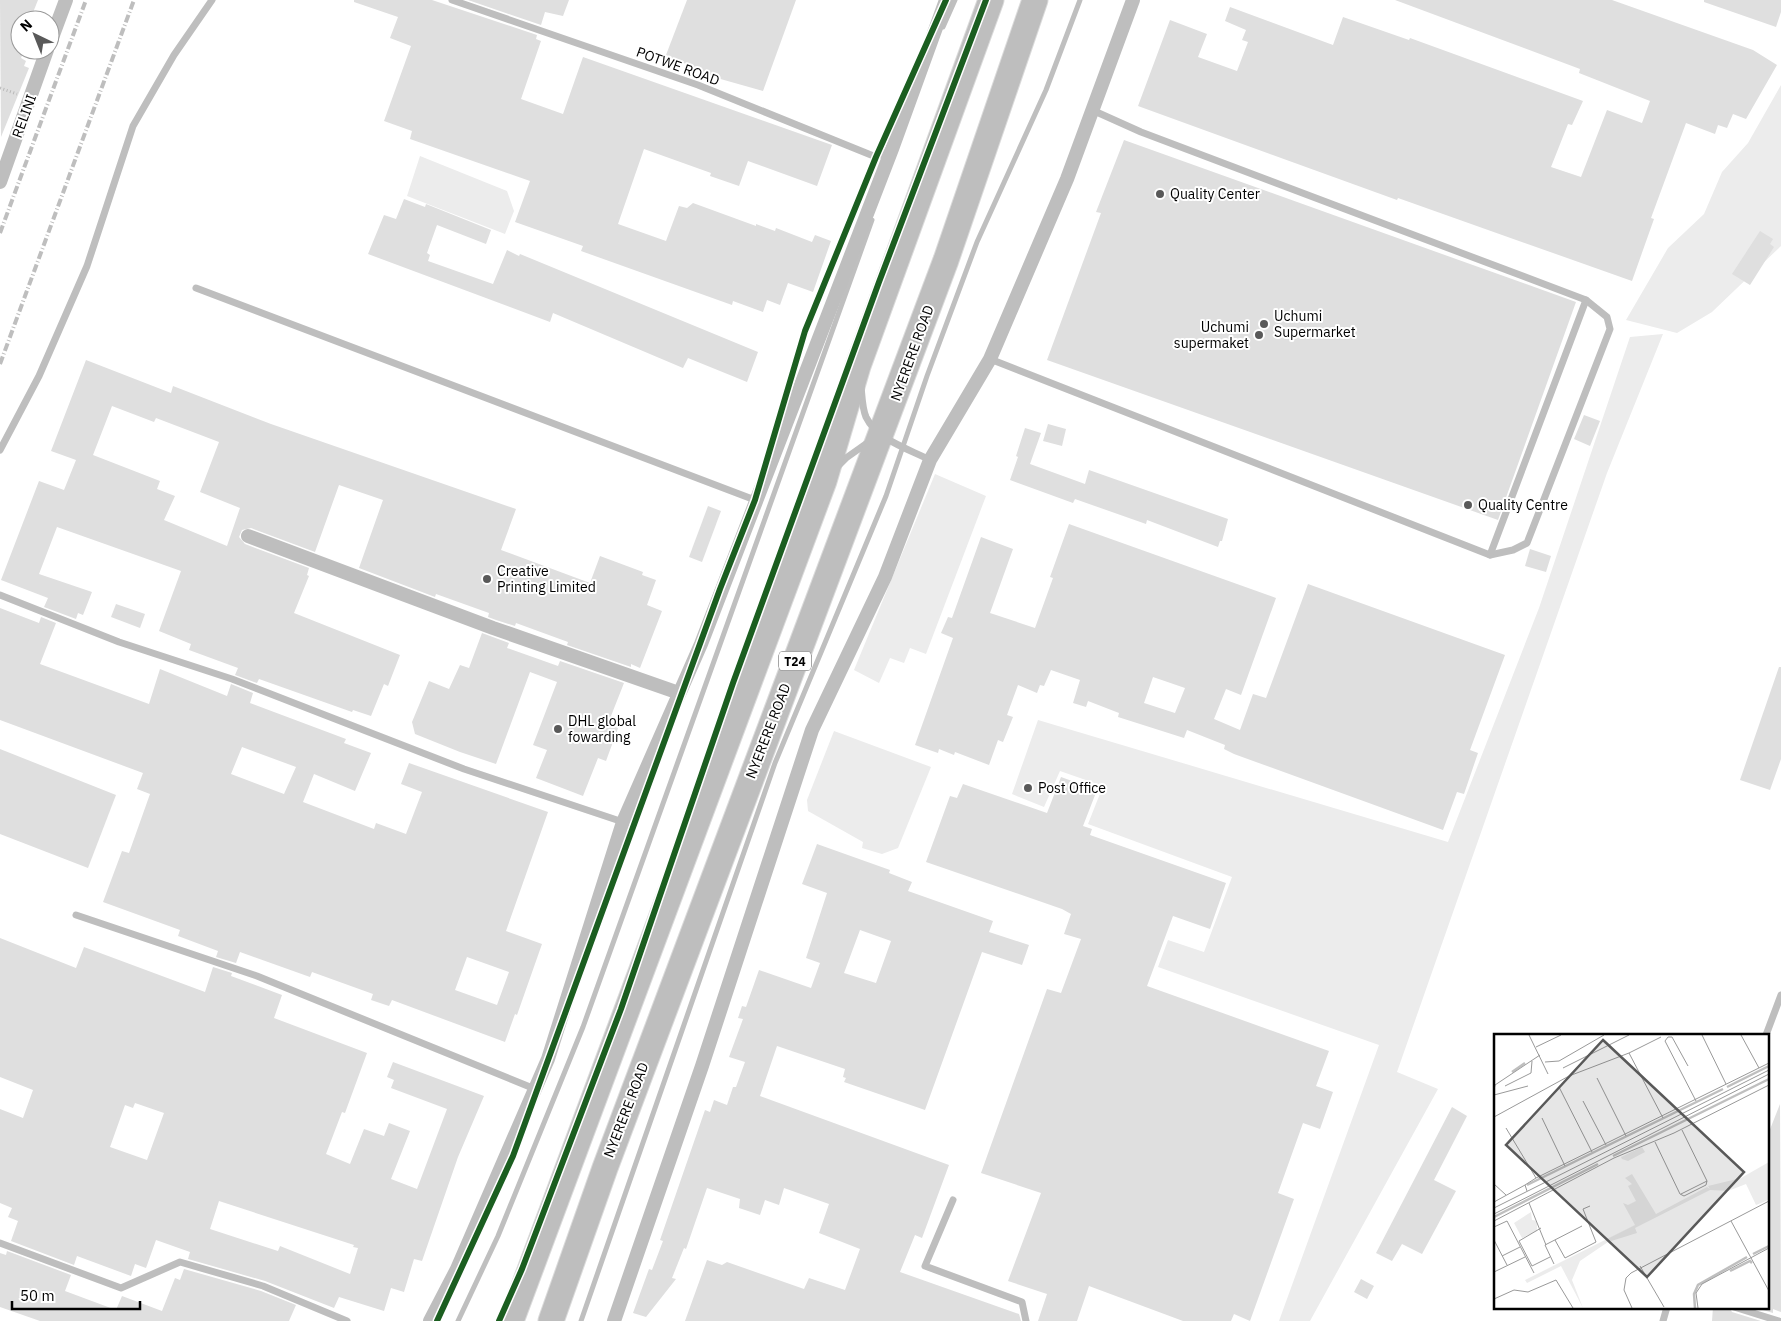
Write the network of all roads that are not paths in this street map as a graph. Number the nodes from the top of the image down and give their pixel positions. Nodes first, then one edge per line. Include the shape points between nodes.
1 (66, 0) edge
2 (212, 0) edge
3 (452, 0) edge
4 (946, 0) edge
5 (991, 0) edge
6 (1035, 0) edge
7 (1133, 0) edge
8 (60, 16) edge
9 (43, 60) edge
10 (1092, 110) junction
11 (892, 149) junction
12 (0, 182) edge
13 (196, 288) dead end
14 (1586, 300) junction
15 (990, 359) junction
16 (858, 366) junction
17 (882, 436) junction
18 (0, 450) edge
19 (930, 460) junction
20 (824, 481) junction
21 (755, 500) junction
22 (248, 536) dead end
23 (1490, 555) junction
24 (0, 596) edge
25 (679, 693) junction
26 (623, 822) junction
27 (76, 915) dead end
28 (1781, 995) edge
29 (1766, 1034) edge
30 (535, 1089) junction
31 (952, 1200) dead end
32 (0, 1243) edge
33 (1667, 1308) edge
34 (1737, 1308) edge
35 (347, 1321) edge
36 (430, 1321) edge
37 (511, 1321) edge
38 (551, 1321) edge
39 (614, 1321) edge
40 (1026, 1321) edge
41 (1663, 1321) edge
42 (1779, 1321) edge

1 - 8 street
2 - 18 lane via 174,55 132,126 87,266 39,376
3 - 11 lane, POTWE ROAD via 698,85 876,157
4 - 11 street
5 - 16 highway, T24
6 - 17 highway, NYERERE ROAD / T24
7 - 10 street
9 - 12 street, RELINI
10 - 14 lane via 1141,132
10 - 15 street via 1067,179
11 - 21 street
13 - 21 lane
14 - 23 lane
14 - 23 lane via 1607,317 1610,329 1527,543
15 - 19 street
15 - 23 lane
16 - 17 lane via 866,416
16 - 20 highway, T24
17 - 19 lane
17 - 20 lane via 846,458
17 - 38 highway, NYERERE ROAD / T24 via 851,510 608,1158
19 - 39 street via 885,577 812,730
20 - 37 highway, T24
21 - 25 street via 701,644
22 - 25 street via 493,628
24 - 26 lane via 119,642 232,679 464,769
25 - 26 street
26 - 30 street via 548,1059
27 - 30 lane via 257,976
28 - 29 lane
30 - 36 street via 457,1269
31 - 40 lane via 925,1266 1022,1302
32 - 35 lane via 121,1288 180,1262 263,1286
33 - 41 lane
34 - 42 lane

